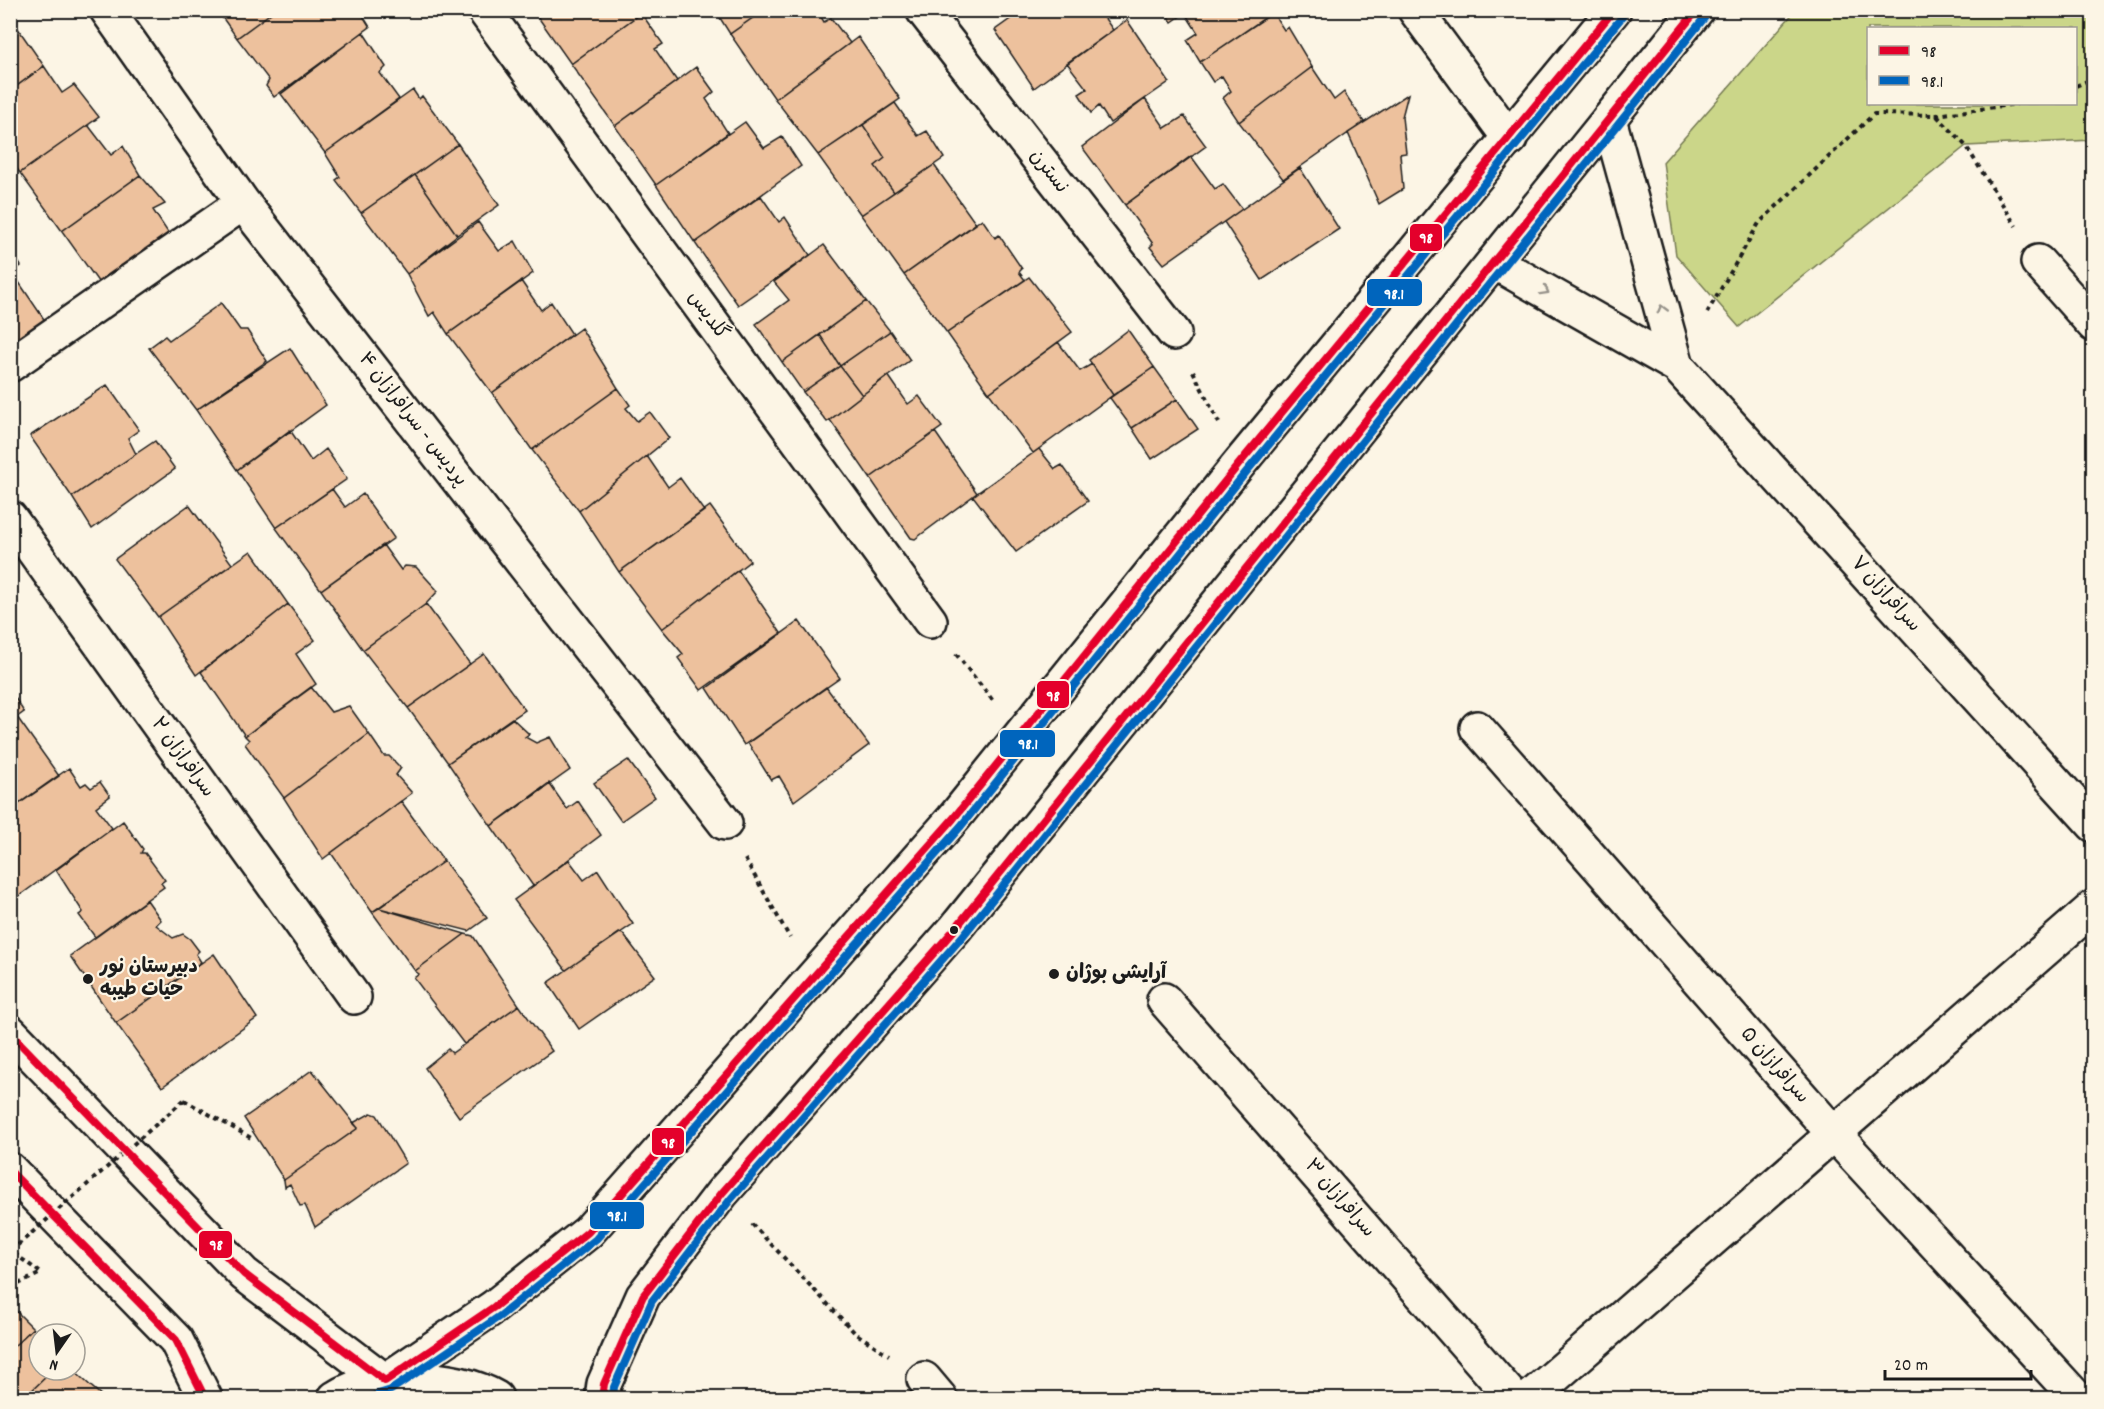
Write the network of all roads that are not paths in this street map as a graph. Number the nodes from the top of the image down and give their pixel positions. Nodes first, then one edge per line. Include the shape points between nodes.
1 (107, 10) edge
2 (484, 10) edge
3 (923, 10) edge
4 (1416, 10) edge
5 (1614, 10) edge
6 (1697, 10) edge
7 (1609, 119) junction
8 (1510, 139) junction
9 (243, 202) junction
10 (1494, 262) junction
11 (2038, 262) road end
12 (2094, 325) edge
13 (1174, 333) road end
14 (10, 365) edge
15 (1677, 366) junction
16 (10, 518) edge
17 (930, 621) road end
18 (1477, 728) dead end
19 (725, 823) road end
20 (2094, 825) edge
21 (2094, 907) edge
22 (354, 997) dead end
23 (1164, 1000) dead end
24 (10, 1032) edge
25 (1834, 1134) junction
26 (10, 1170) edge
27 (385, 1381) junction
28 (205, 1398) edge
29 (335, 1398) edge
30 (496, 1398) edge
31 (602, 1398) edge
32 (1514, 1398) edge
33 (1530, 1398) edge
34 (2077, 1398) edge

1 - 9 street, پردیس - سرافرازان ۴
2 - 17 street, گلدیس
3 - 13 street, نسترن
4 - 8 street
5 - 8 street
6 - 7 street
7 - 10 street
15 -> 7 street
8 - 27 street via 1239,464 953,819 588,1232 494,1307
9 - 14 street
9 - 19 street, پردیس - سرافرازان ۴
10 -> 15 street
10 - 31 street via 954,930 722,1193 643,1296 604,1384
11 - 12 street
15 - 20 street, سرافرازان ۷
16 - 22 street, سرافرازان ۲
18 - 25 street, سرافرازان ۵
21 - 25 street
23 - 32 street, سرافرازان ۳
24 - 27 street via 244,1274
25 - 33 street
25 - 34 street, سرافرازان ۵
26 - 28 street via 176,1340
27 - 29 street
27 - 30 street via 435,1379 484,1391

